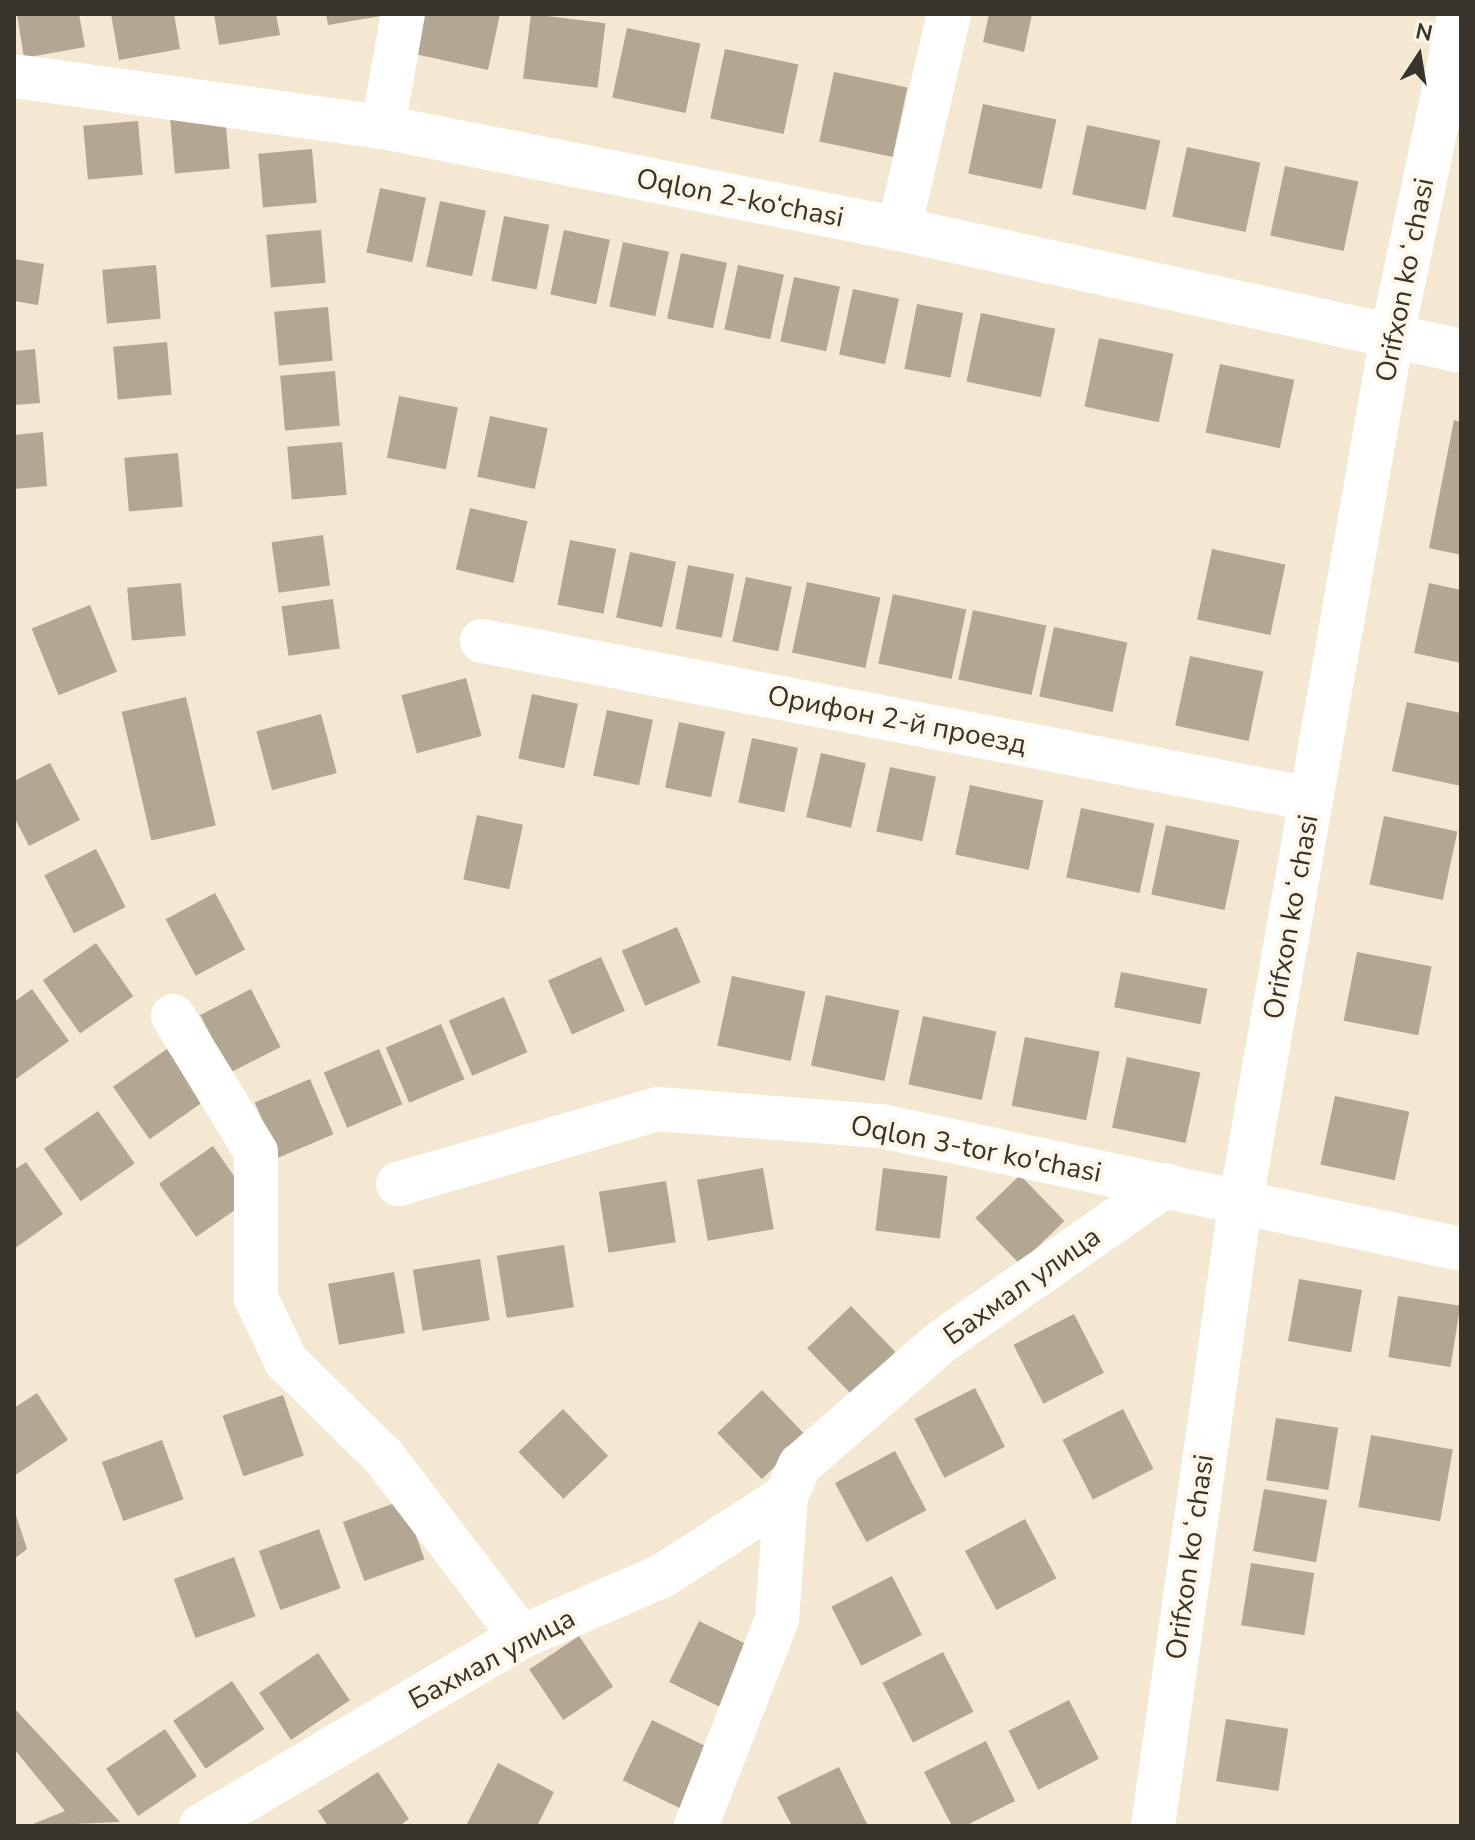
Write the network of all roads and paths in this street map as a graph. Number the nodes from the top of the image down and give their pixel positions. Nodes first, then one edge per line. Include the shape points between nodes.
1 (403, 14) edge
2 (949, 14) edge
3 (1460, 14) edge
4 (14, 76) edge
5 (383, 127) junction
6 (899, 229) junction
7 (1392, 336) junction
8 (1461, 351) edge
9 (482, 641) dead end
10 (1311, 799) junction
11 (173, 1016) dead end
12 (398, 1184) dead end
13 (1166, 1185) junction
14 (1240, 1206) junction
15 (1461, 1249) edge
16 (786, 1496) junction
17 (521, 1637) junction
18 (201, 1826) edge
19 (696, 1826) edge
20 (1153, 1826) edge

1 - 5 street
2 - 6 street
3 - 7 street, Orifxon koʻchasi
4 - 5 street, Oqlon 2-ko‘chasi
5 - 6 street, Oqlon 2-ko‘chasi
6 - 7 street, Oqlon 2-ko‘chasi
7 - 8 street, Oqlon 2-ko‘chasi
7 - 10 street, Orifxon koʻchasi
9 - 10 street, Орифон 2-й проезд
10 - 14 street, Orifxon koʻchasi
11 - 17 street via 256,1152 256,1298 286,1361 384,1457
12 - 13 street, Oqlon 3-tor ko'chasi via 658,1109 881,1126
13 - 14 street, Oqlon 3-tor ko'chasi
13 - 16 street, Бахмал улица via 941,1342 800,1465
14 - 15 street, Oqlon 3-tor ko'chasi
14 - 20 street, Orifxon koʻchasi
16 - 17 street, Бахмал улица via 662,1576
16 - 19 street, Бахмал улица via 777,1619
17 - 18 street, Бахмал улица

